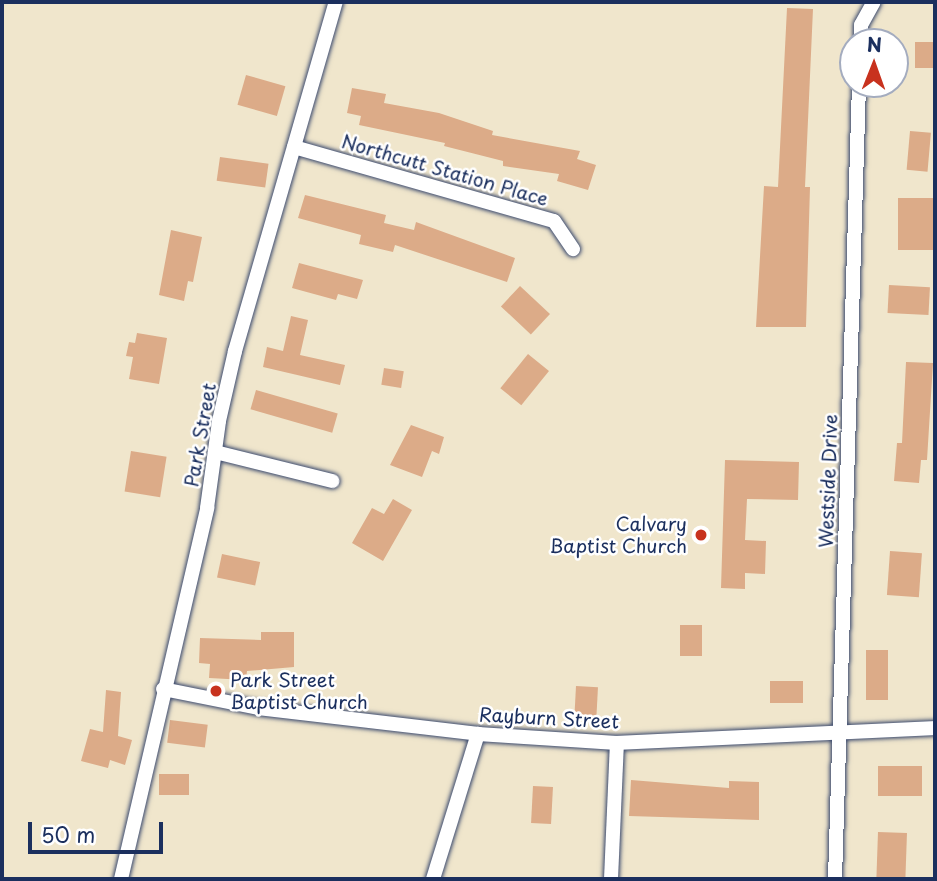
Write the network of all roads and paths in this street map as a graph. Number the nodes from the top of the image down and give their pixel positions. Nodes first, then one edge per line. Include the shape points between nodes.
1 (336, 2) edge
2 (874, 2) edge
3 (861, 28) edge
4 (859, 98) edge
5 (294, 147) junction
6 (573, 249) dead end
7 (215, 452) junction
8 (332, 481) dead end
9 (163, 689) junction
10 (935, 728) edge
11 (478, 734) junction
12 (841, 734) junction
13 (617, 743) junction
14 (121, 879) edge
15 (433, 879) edge
16 (611, 879) edge
17 (835, 879) edge

1 - 5 street, Park Street
2 - 3 street
4 - 12 street, Westside Drive
5 - 6 street, Northcutt Station Place via 554,221
5 - 7 street, Park Street via 235,351
7 - 8 street
7 - 9 street, Park Street via 207,508
9 - 11 street, Rayburn Street via 258,708
9 - 14 street, Park Street
10 - 12 street, Rayburn Street
11 - 13 street, Rayburn Street
11 - 15 street
12 - 13 street, Rayburn Street
12 - 17 street, Westside Drive
13 - 16 street

